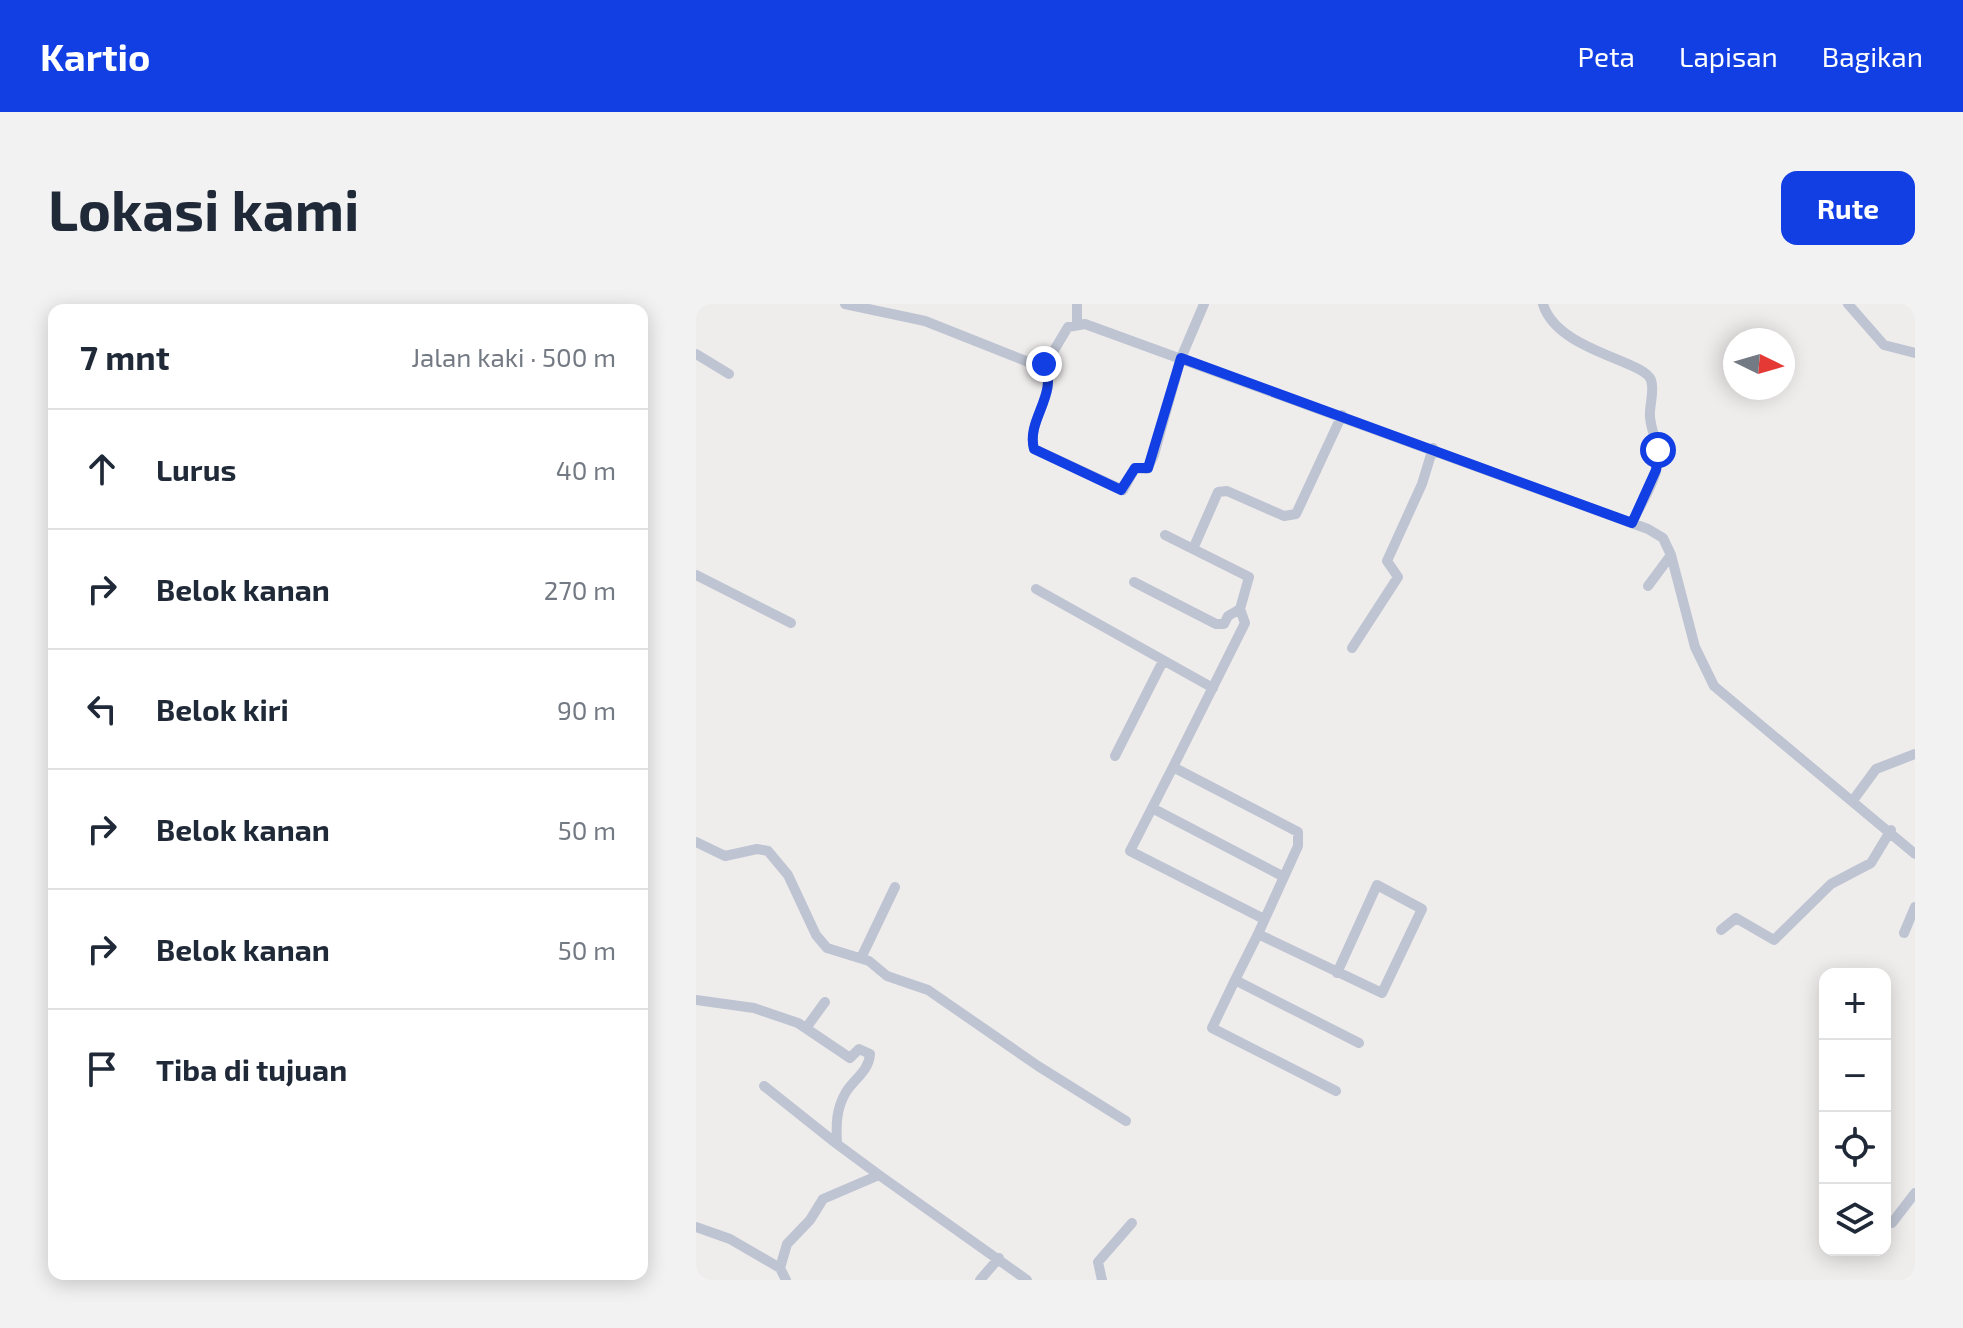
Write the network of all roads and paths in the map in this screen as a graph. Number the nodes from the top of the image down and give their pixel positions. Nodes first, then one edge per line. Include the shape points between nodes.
1 (845, 304) edge
2 (1077, 304) edge
3 (1204, 304) edge
4 (1543, 304) edge
5 (1848, 304) edge
6 (1077, 323) junction
7 (1915, 353) edge
8 (696, 354) edge
9 (1181, 358) junction
10 (1044, 364) junction
11 (729, 374) dead end
12 (1342, 415) junction
13 (1433, 448) junction
14 (1632, 523) junction
15 (1165, 535) dead end
16 (1193, 549) junction
17 (1671, 555) junction
18 (696, 575) edge
19 (1134, 582) dead end
20 (1648, 586) dead end
21 (1036, 589) dead end
22 (1240, 609) junction
23 (791, 623) dead end
24 (1216, 624) junction
25 (1239, 636) junction
26 (1352, 648) dead end
27 (1163, 661) junction
28 (1213, 688) junction
29 (1915, 754) edge
30 (1115, 756) dead end
31 (1173, 767) junction
32 (1854, 799) junction
33 (1152, 808) junction
34 (1891, 830) junction
35 (696, 842) edge
36 (1915, 854) edge
37 (1284, 877) junction
38 (895, 887) dead end
39 (1915, 907) edge
40 (1264, 919) junction
41 (1721, 930) dead end
42 (1904, 933) dead end
43 (1258, 934) junction
44 (861, 958) junction
45 (1337, 973) junction
46 (1235, 980) junction
47 (696, 1000) edge
48 (825, 1002) dead end
49 (806, 1028) junction
50 (1359, 1043) dead end
51 (764, 1086) dead end
52 (1336, 1091) dead end
53 (1126, 1121) dead end
54 (837, 1144) junction
55 (879, 1175) junction
56 (1915, 1193) edge
57 (1132, 1223) dead end
58 (1892, 1223) dead end
59 (696, 1227) edge
60 (999, 1258) junction
61 (780, 1268) junction
62 (786, 1280) edge
63 (980, 1280) edge
64 (1027, 1280) edge
65 (1102, 1280) edge

1 - 10 street via 925,321 1032,364
2 - 6 street
3 - 9 street
4 - 14 street via 1562,331 1606,357 1645,371 1651,381 1650,418 1658,462
5 - 7 street via 1884,345
6 - 9 street
6 - 10 street via 1068,327
8 - 11 street
9 - 10 street via 1154,455 1147,469 1135,468 1122,490 1034,449 1032,433 1049,388
9 - 12 street
12 - 13 street
12 - 16 street via 1296,514 1284,516 1227,491 1218,492
13 - 14 street
13 - 26 street via 1386,562 1399,576
14 - 17 street via 1663,538
15 - 16 street
16 - 22 street via 1249,577
17 - 20 street
17 - 32 street via 1700,662 1714,686
18 - 23 street
19 - 24 street
21 - 27 street
22 - 24 street via 1224,624
22 - 25 street via 1245,623
24 - 25 street
25 - 28 street
27 - 28 street
27 - 30 street
28 - 31 street
29 - 32 street via 1876,769
31 - 33 street
31 - 37 street via 1298,832 1298,846
32 - 34 street
33 - 37 street
33 - 40 street via 1130,851
34 - 36 street
34 - 41 street via 1871,863 1831,884 1774,940 1736,918
35 - 44 street via 725,856 768,851 788,875 821,943
37 - 40 street
38 - 44 street
39 - 42 street
40 - 43 street
43 - 45 street
43 - 46 street
44 - 53 street via 894,979 928,990
45 - 45 street via 1377,885 1422,909 1382,993
46 - 50 street
46 - 52 street via 1212,1028
47 - 49 street via 754,1008
48 - 49 street
49 - 54 street via 850,1058 859,1049 871,1056 839,1106
51 - 54 street
54 - 55 street
55 - 60 street
55 - 61 street via 823,1199 787,1244
56 - 58 street
57 - 65 street via 1098,1262
59 - 61 street via 720,1234
60 - 63 street
60 - 64 street
61 - 62 street

